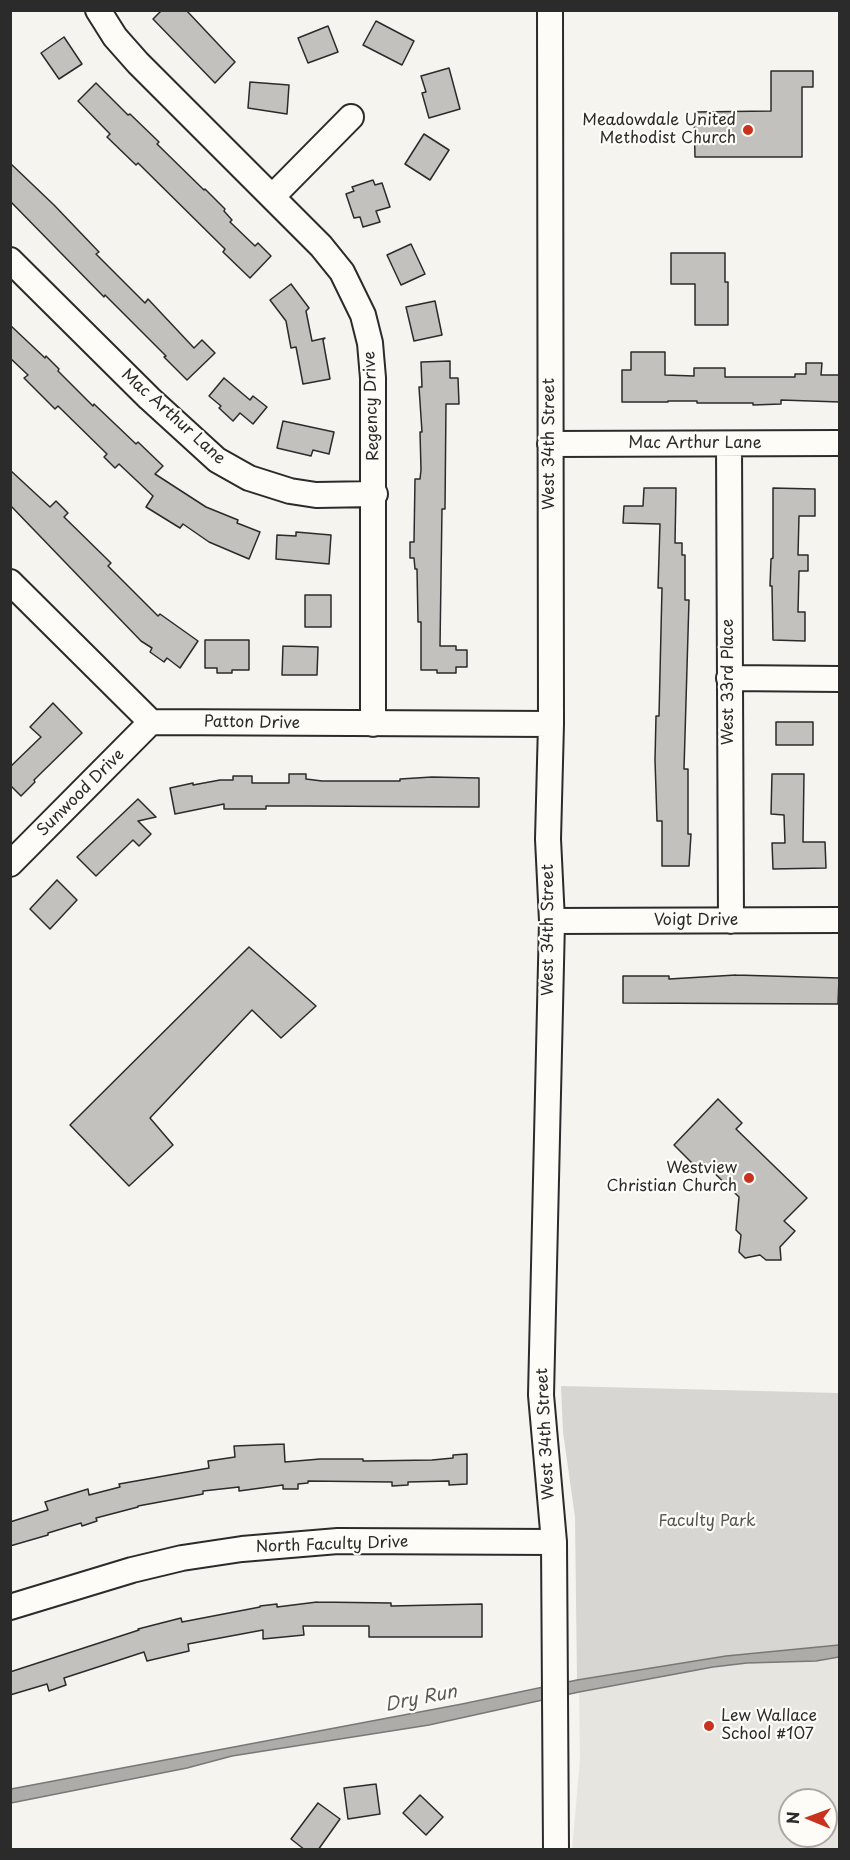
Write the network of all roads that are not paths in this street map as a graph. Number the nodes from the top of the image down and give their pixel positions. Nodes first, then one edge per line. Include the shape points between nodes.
1 (98, 10) edge
2 (550, 10) edge
3 (351, 117) dead end
4 (273, 196) junction
5 (10, 260) edge
6 (840, 443) edge
7 (550, 444) junction
8 (729, 444) junction
9 (375, 494) junction
10 (10, 582) edge
11 (729, 678) junction
12 (840, 679) edge
13 (151, 722) junction
14 (373, 724) junction
15 (551, 724) junction
16 (10, 864) edge
17 (840, 920) edge
18 (552, 921) junction
19 (731, 921) junction
20 (554, 1542) junction
21 (10, 1607) edge
22 (556, 1850) edge

1 - 4 street, Regency Drive via 138,63
2 - 7 street, West 34th Street
3 - 4 street
4 - 9 street, Regency Drive via 331,258 363,315 372,360
5 - 9 street, Mac Arthur Lane via 217,460 249,478 290,491 316,495
6 - 8 street, Mac Arthur Lane
7 - 8 street, Mac Arthur Lane
7 - 15 street, West 34th Street
8 - 11 street, West 33rd Place
9 - 14 street, Regency Drive
10 - 13 street
11 - 12 street
11 - 19 street, West 33rd Place
13 - 14 street, Patton Drive
13 - 16 street, Sunwood Drive
14 - 15 street, Patton Drive
15 - 18 street, West 34th Street via 548,839
17 - 19 street, Voigt Drive
18 - 19 street, Voigt Drive
18 - 20 street, West 34th Street via 541,1395
20 - 21 street, North Faculty Drive via 338,1541 242,1548 132,1570
20 - 22 street, West 34th Street

